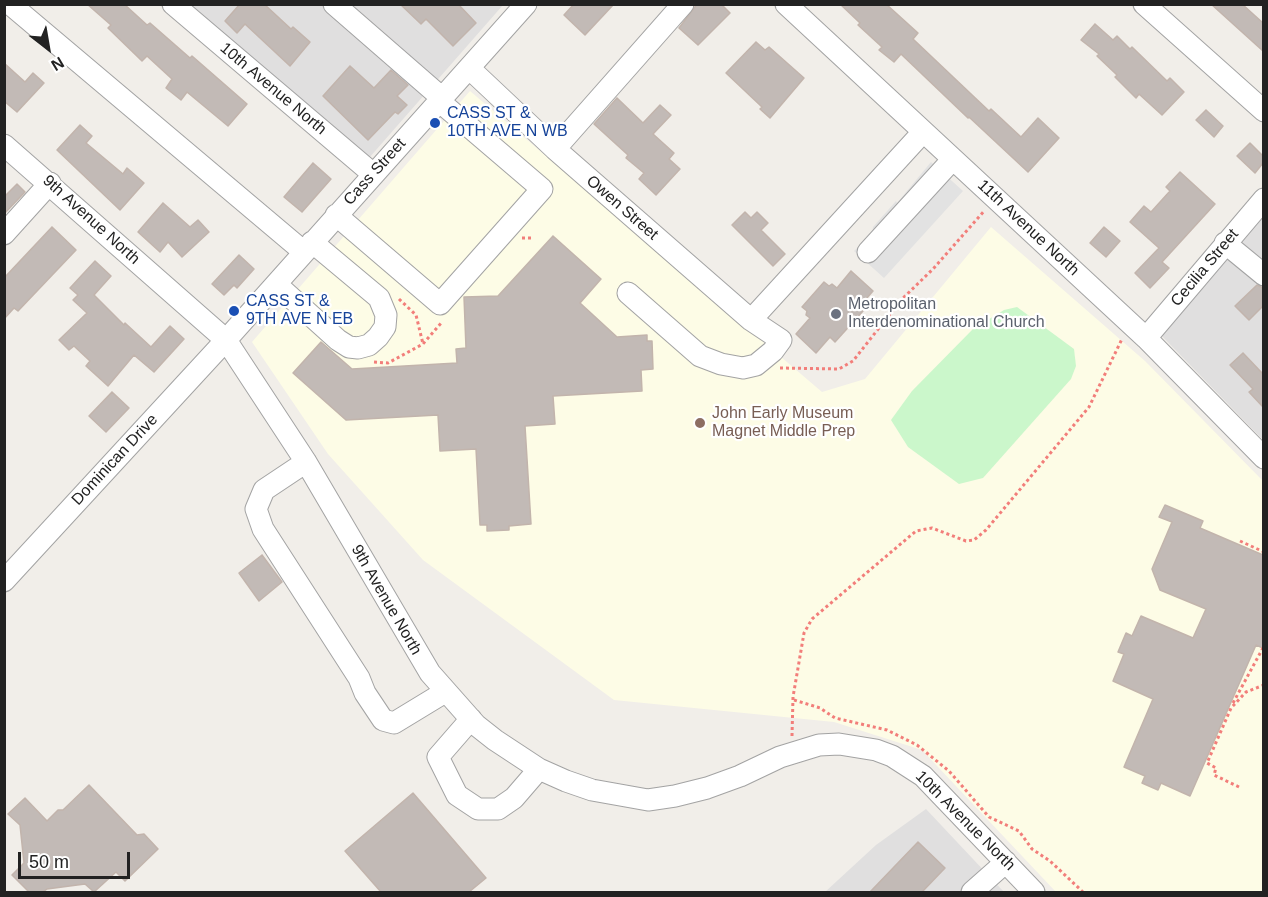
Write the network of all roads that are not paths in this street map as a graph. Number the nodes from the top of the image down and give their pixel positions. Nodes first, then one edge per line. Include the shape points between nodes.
1 (10, 4) edge
2 (173, 4) edge
3 (334, 4) edge
4 (683, 4) edge
5 (786, 4) edge
6 (1144, 4) edge
7 (517, 8) edge
8 (470, 68) junction
9 (440, 100) junction
10 (1263, 111) edge
11 (923, 132) junction
12 (4, 145) edge
13 (555, 149) junction
14 (953, 159) junction
15 (373, 174) junction
16 (50, 183) junction
17 (1263, 199) edge
18 (336, 215) junction
19 (4, 234) edge
20 (1225, 243) junction
21 (308, 247) junction
22 (868, 252) dead end
23 (1263, 275) edge
24 (276, 284) junction
25 (628, 293) dead end
26 (751, 320) junction
27 (1146, 338) junction
28 (226, 340) junction
29 (1263, 458) edge
30 (306, 462) junction
31 (4, 580) edge
32 (445, 692) junction
33 (471, 719) junction
34 (892, 756) joint
35 (539, 769) junction
36 (1006, 862) junction
37 (972, 892) edge
38 (1034, 892) edge

1 - 21 street
2 - 15 street, 10th Avenue North
3 - 9 street
4 - 13 street
5 - 11 street, 11th Avenue North
6 - 10 street
7 - 8 street, Cass Street
8 - 9 street, Cass Street
8 - 13 street, Owen Street
9 - 15 street, Cass Street
9 - 18 street via 542,189 440,304
11 - 14 street, 11th Avenue North
11 - 26 street
12 - 16 street, 9th Avenue North
13 - 26 street, Owen Street
14 - 22 street
14 - 27 street, 11th Avenue North
15 - 18 street, Cass Street
16 - 19 street
16 - 28 street, 9th Avenue North
17 - 20 street, Cecilia Street
18 - 21 street, Cass Street
20 - 23 street
20 - 27 street, Cecilia Street
21 - 24 street, Cass Street
21 - 24 street via 379,298 386,315 385,327 378,337 369,345 349,347
24 - 28 street, Cass Street
25 - 26 street, Owen Street via 700,356 721,364 743,368 756,364 781,340
27 - 29 street, 11th Avenue North
28 - 30 street, 9th Avenue North
28 - 31 street, Dominican Drive
30 - 32 street, 9th Avenue North via 416,651
30 - 32 street via 264,490 256,509 263,529 383,720 394,723
32 - 33 street, 9th Avenue North
33 - 35 street, 9th Avenue North via 495,741
33 - 35 street via 438,757 457,795 478,809 498,809 514,798
34 - 35 street, 9th Avenue North via 867,747 819,745 707,788 648,800 592,790
34 - 36 street, 10th Avenue North via 923,776
36 - 37 street
36 - 38 street, 10th Avenue North

